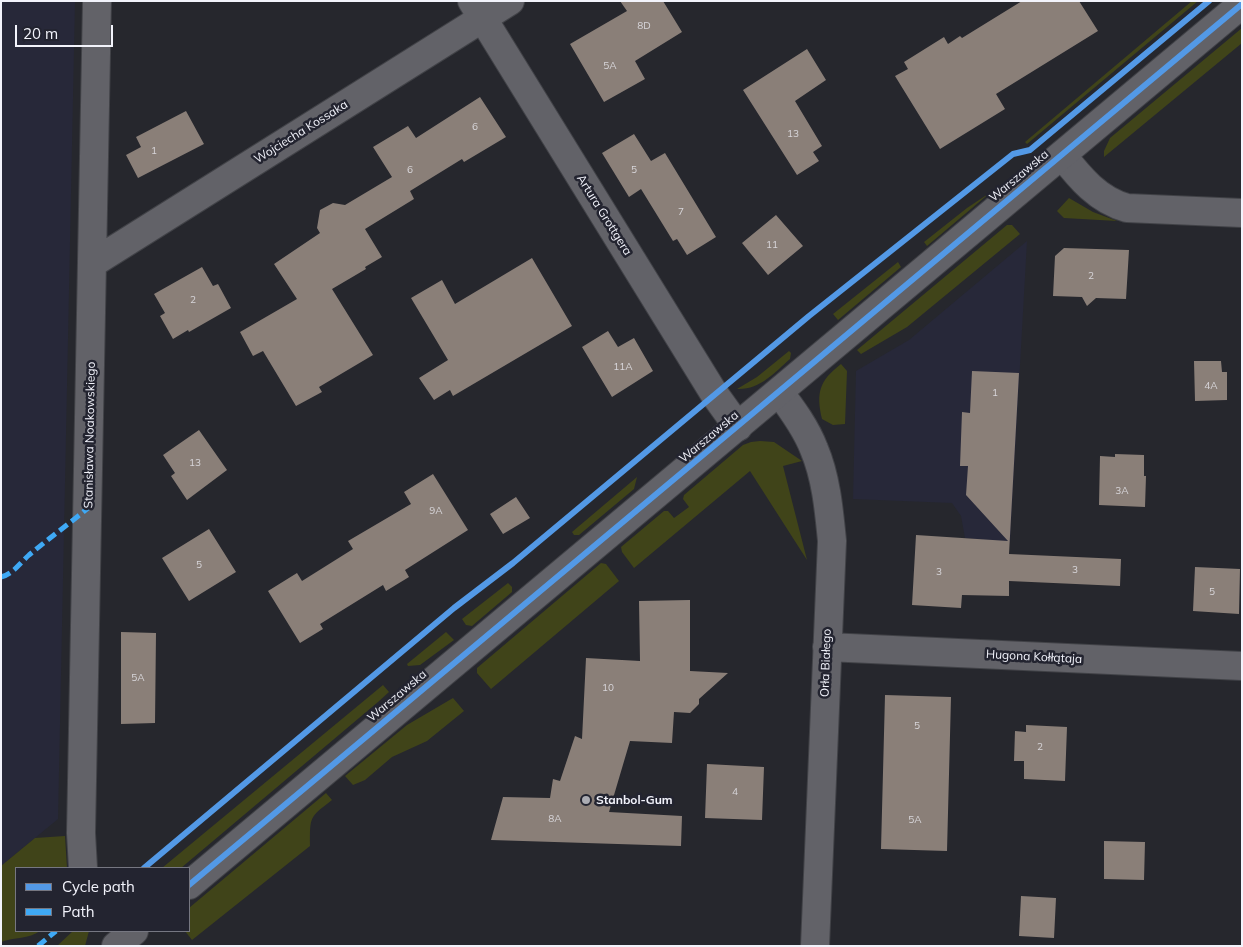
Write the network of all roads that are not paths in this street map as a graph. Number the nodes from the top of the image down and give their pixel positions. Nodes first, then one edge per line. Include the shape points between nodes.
1 (97, 1) edge
2 (510, 1) edge
3 (1242, 4) edge
4 (477, 10) edge
5 (1062, 155) junction
6 (1242, 213) edge
7 (93, 263) junction
8 (779, 392) junction
9 (738, 427) junction
10 (827, 647) junction
11 (1242, 666) edge
12 (83, 867) edge
13 (190, 884) edge
14 (815, 946) edge

1 - 7 street, Stanisława Noakowskiego
2 - 4 street, Wojciecha Kossaka
3 - 5 street, Warszawska
4 - 7 street, Wojciecha Kossaka
4 - 9 street, Artura Grottgera
5 - 6 street via 1097,194 1116,205
5 - 8 street, Warszawska
7 - 12 street, Stanisława Noakowskiego via 81,825
8 - 9 street, Warszawska
8 - 10 street, Orła Białego via 802,424 814,448 826,492 832,541
9 - 13 street, Warszawska
10 - 11 street, Hugona Kołłątaja
10 - 14 street, Orła Białego

